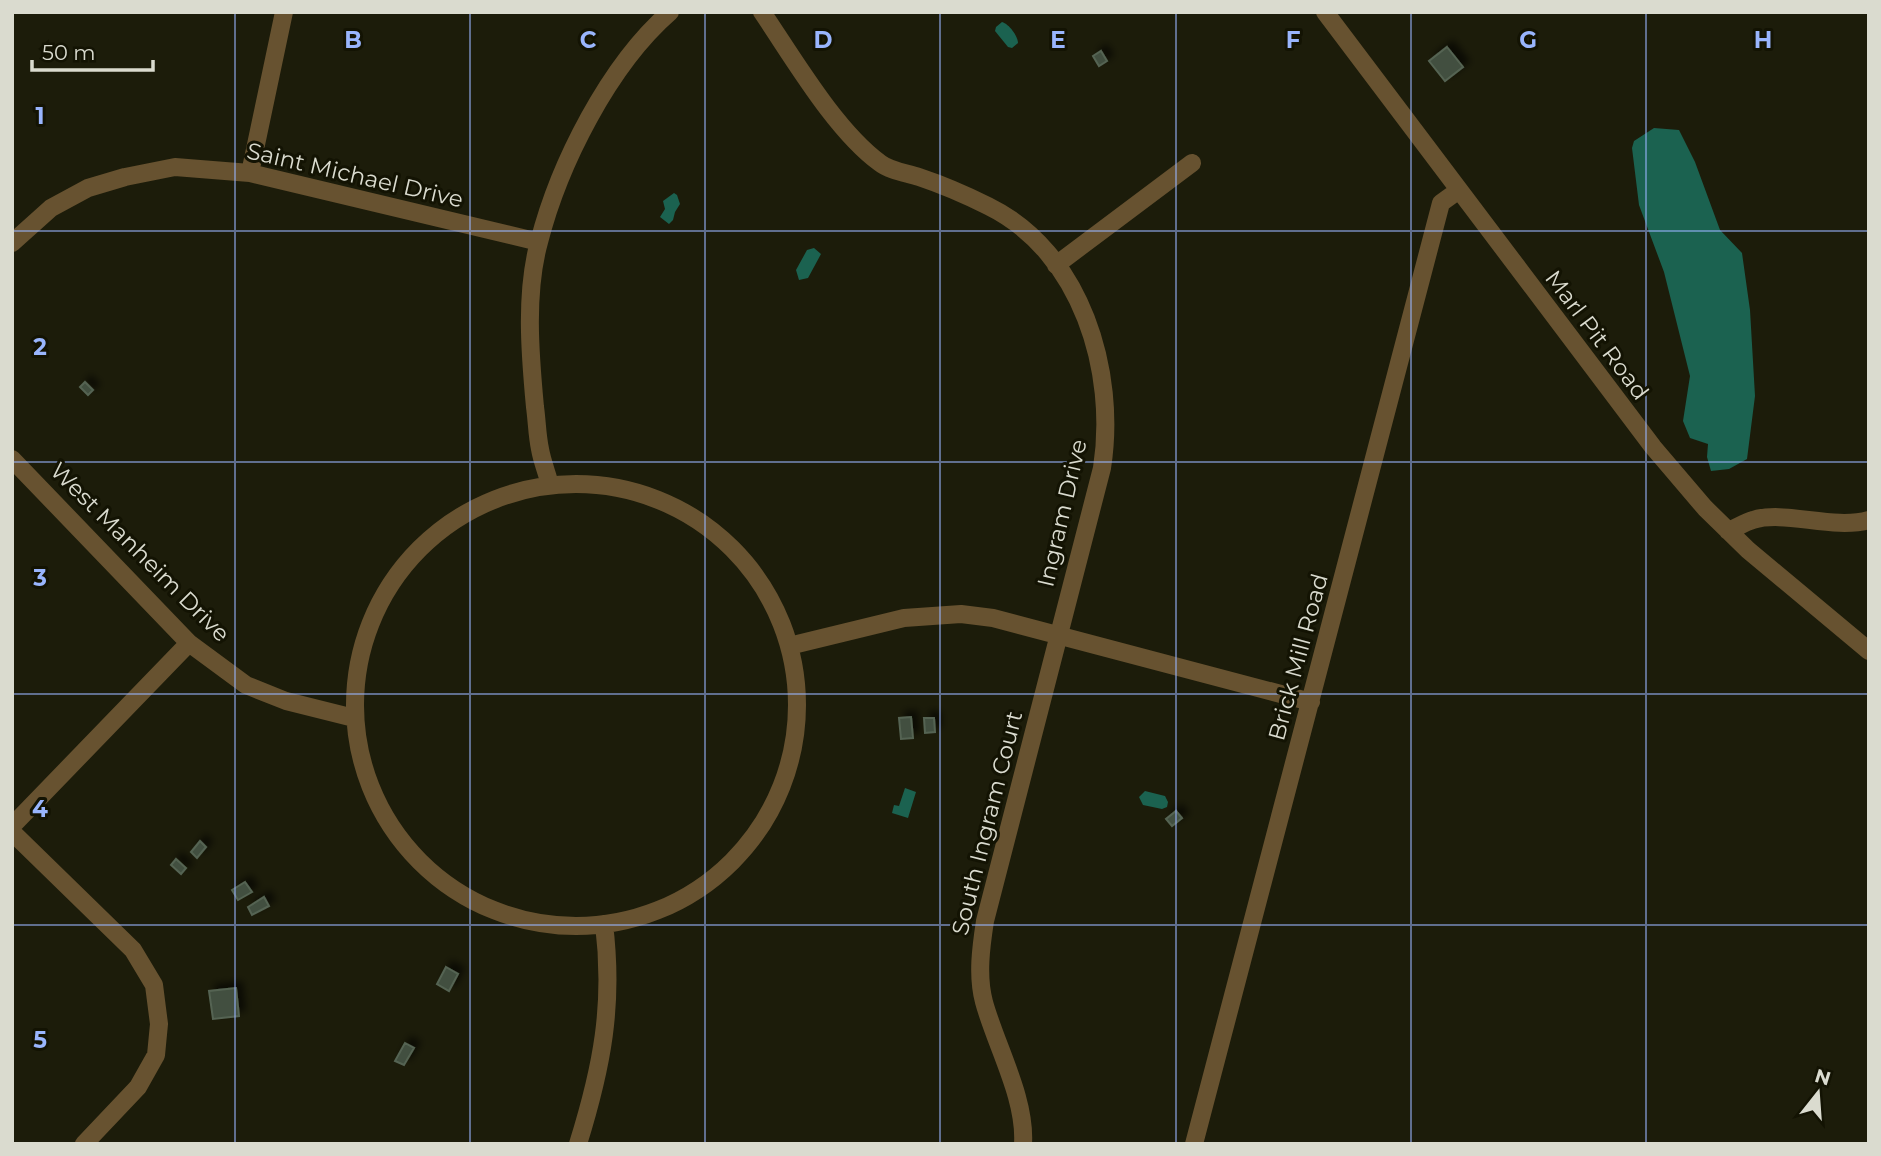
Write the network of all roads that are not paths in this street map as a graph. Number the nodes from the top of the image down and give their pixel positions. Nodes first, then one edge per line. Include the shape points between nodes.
1 (284, 12) edge
2 (670, 12) edge
3 (762, 12) edge
4 (1325, 12) edge
5 (1192, 163) dead end
6 (250, 173) junction
7 (1459, 190) junction
8 (538, 242) junction
9 (12, 243) edge
10 (1056, 265) junction
11 (12, 459) edge
12 (550, 485) junction
13 (1869, 520) edge
14 (1728, 531) junction
15 (1059, 636) junction
16 (189, 643) junction
17 (789, 646) junction
18 (1869, 652) edge
19 (1311, 702) junction
20 (354, 718) junction
21 (12, 826) edge
22 (12, 832) edge
23 (604, 924) junction
24 (84, 1144) edge
25 (578, 1144) edge
26 (1023, 1144) edge
27 (1194, 1144) edge

1 - 6 street
2 - 8 street via 610,81 572,153
3 - 10 street, Ingram Drive via 861,148 883,166 991,207 1020,227
4 - 7 street, Marl Pit Road
5 - 10 street
6 - 8 street, Saint Michael Drive
6 - 9 street, Saint Michael Drive via 176,167 100,184 51,208
7 - 14 street, Marl Pit Road via 1624,412
7 - 19 street, Brick Mill Road via 1441,203
8 - 12 street via 530,352 540,450
10 - 15 street, Ingram Drive via 1094,343 1106,423 1102,468
11 - 16 street, West Manheim Drive
12 - 17 street via 595,484 639,493 680,510 718,535 749,566 767,594
12 - 20 street via 509,494 470,510 436,533 406,562 382,597 365,635 356,676
13 - 14 street via 1842,524 1755,519
14 - 18 street, Marl Pit Road
15 - 17 street via 993,618 932,615
15 - 19 street
15 - 26 street, South Ingram Court via 985,920 980,957 983,1000 1015,1092
16 - 20 street, West Manheim Drive via 246,685 286,701
16 - 21 street
17 - 23 street via 797,721 779,794 761,827 737,857 698,889 641,916
19 - 27 street, Brick Mill Road
20 - 23 street via 360,757 374,795 419,861 450,887 524,919
22 - 24 street via 133,950 154,985 159,1024 156,1055 138,1087
23 - 25 street via 607,1009 601,1061

